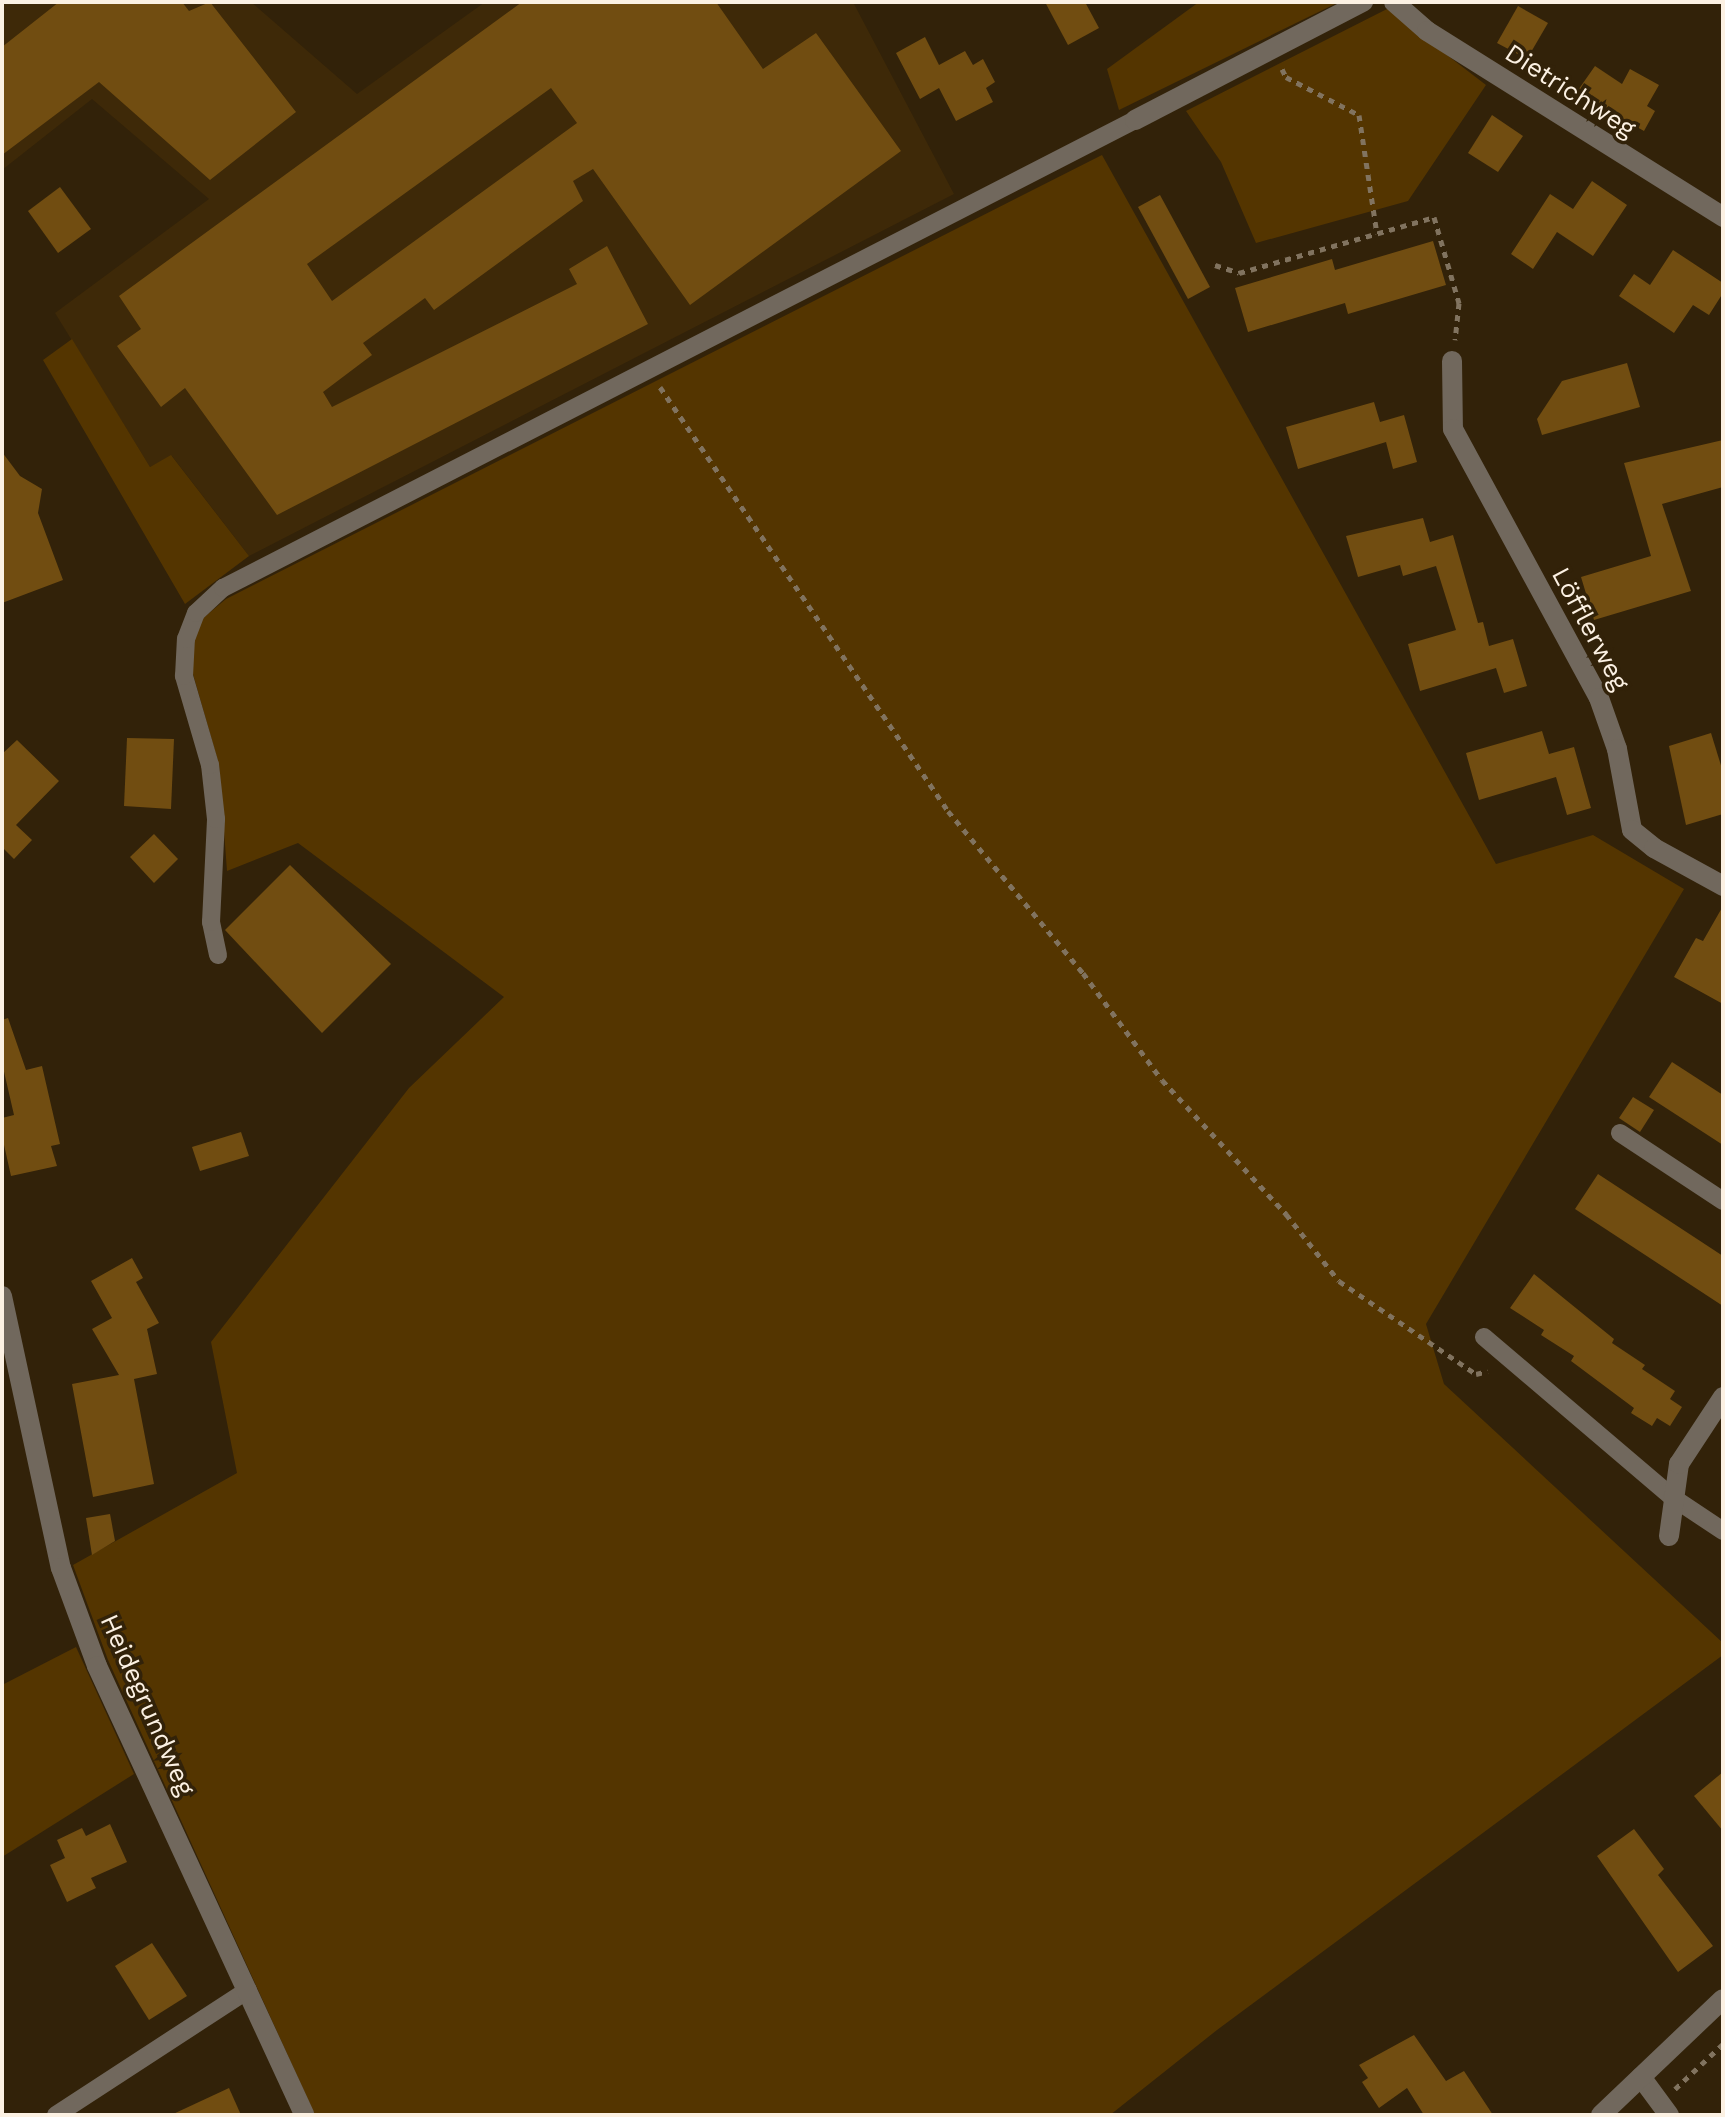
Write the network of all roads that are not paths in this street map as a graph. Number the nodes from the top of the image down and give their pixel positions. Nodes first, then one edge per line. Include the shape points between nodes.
1 (1363, 2) edge
2 (1394, 2) edge
3 (1135, 120) joint
4 (1723, 217) edge
5 (1452, 361) road end
6 (1723, 886) edge
7 (218, 955) dead end
8 (1620, 1133) dead end
9 (1723, 1201) edge
10 (2, 1296) edge
11 (1484, 1337) dead end
12 (1723, 1397) edge
13 (1672, 1497) junction
14 (1723, 1531) edge
15 (1669, 1536) dead end
16 (248, 1990) junction
17 (1723, 1999) edge
18 (1641, 2077) junction
19 (1664, 2109) edge
20 (56, 2115) edge
21 (304, 2115) edge
22 (1601, 2115) edge

1 - 3 street
2 - 4 street, Dietrichweg via 1427,31
3 - 7 lane via 223,588 196,613 186,639 184,676 210,765 216,819 211,922
5 - 6 street, Löfflerweg via 1453,429 1599,698 1617,749 1632,830
8 - 9 lane
10 - 16 street, Heidegrundweg via 61,1568 97,1666
11 - 13 lane
12 - 13 street via 1679,1464
13 - 14 lane
13 - 15 street
16 - 20 lane
16 - 21 street, Heidegrundweg
17 - 18 street
18 - 19 street
18 - 22 street

